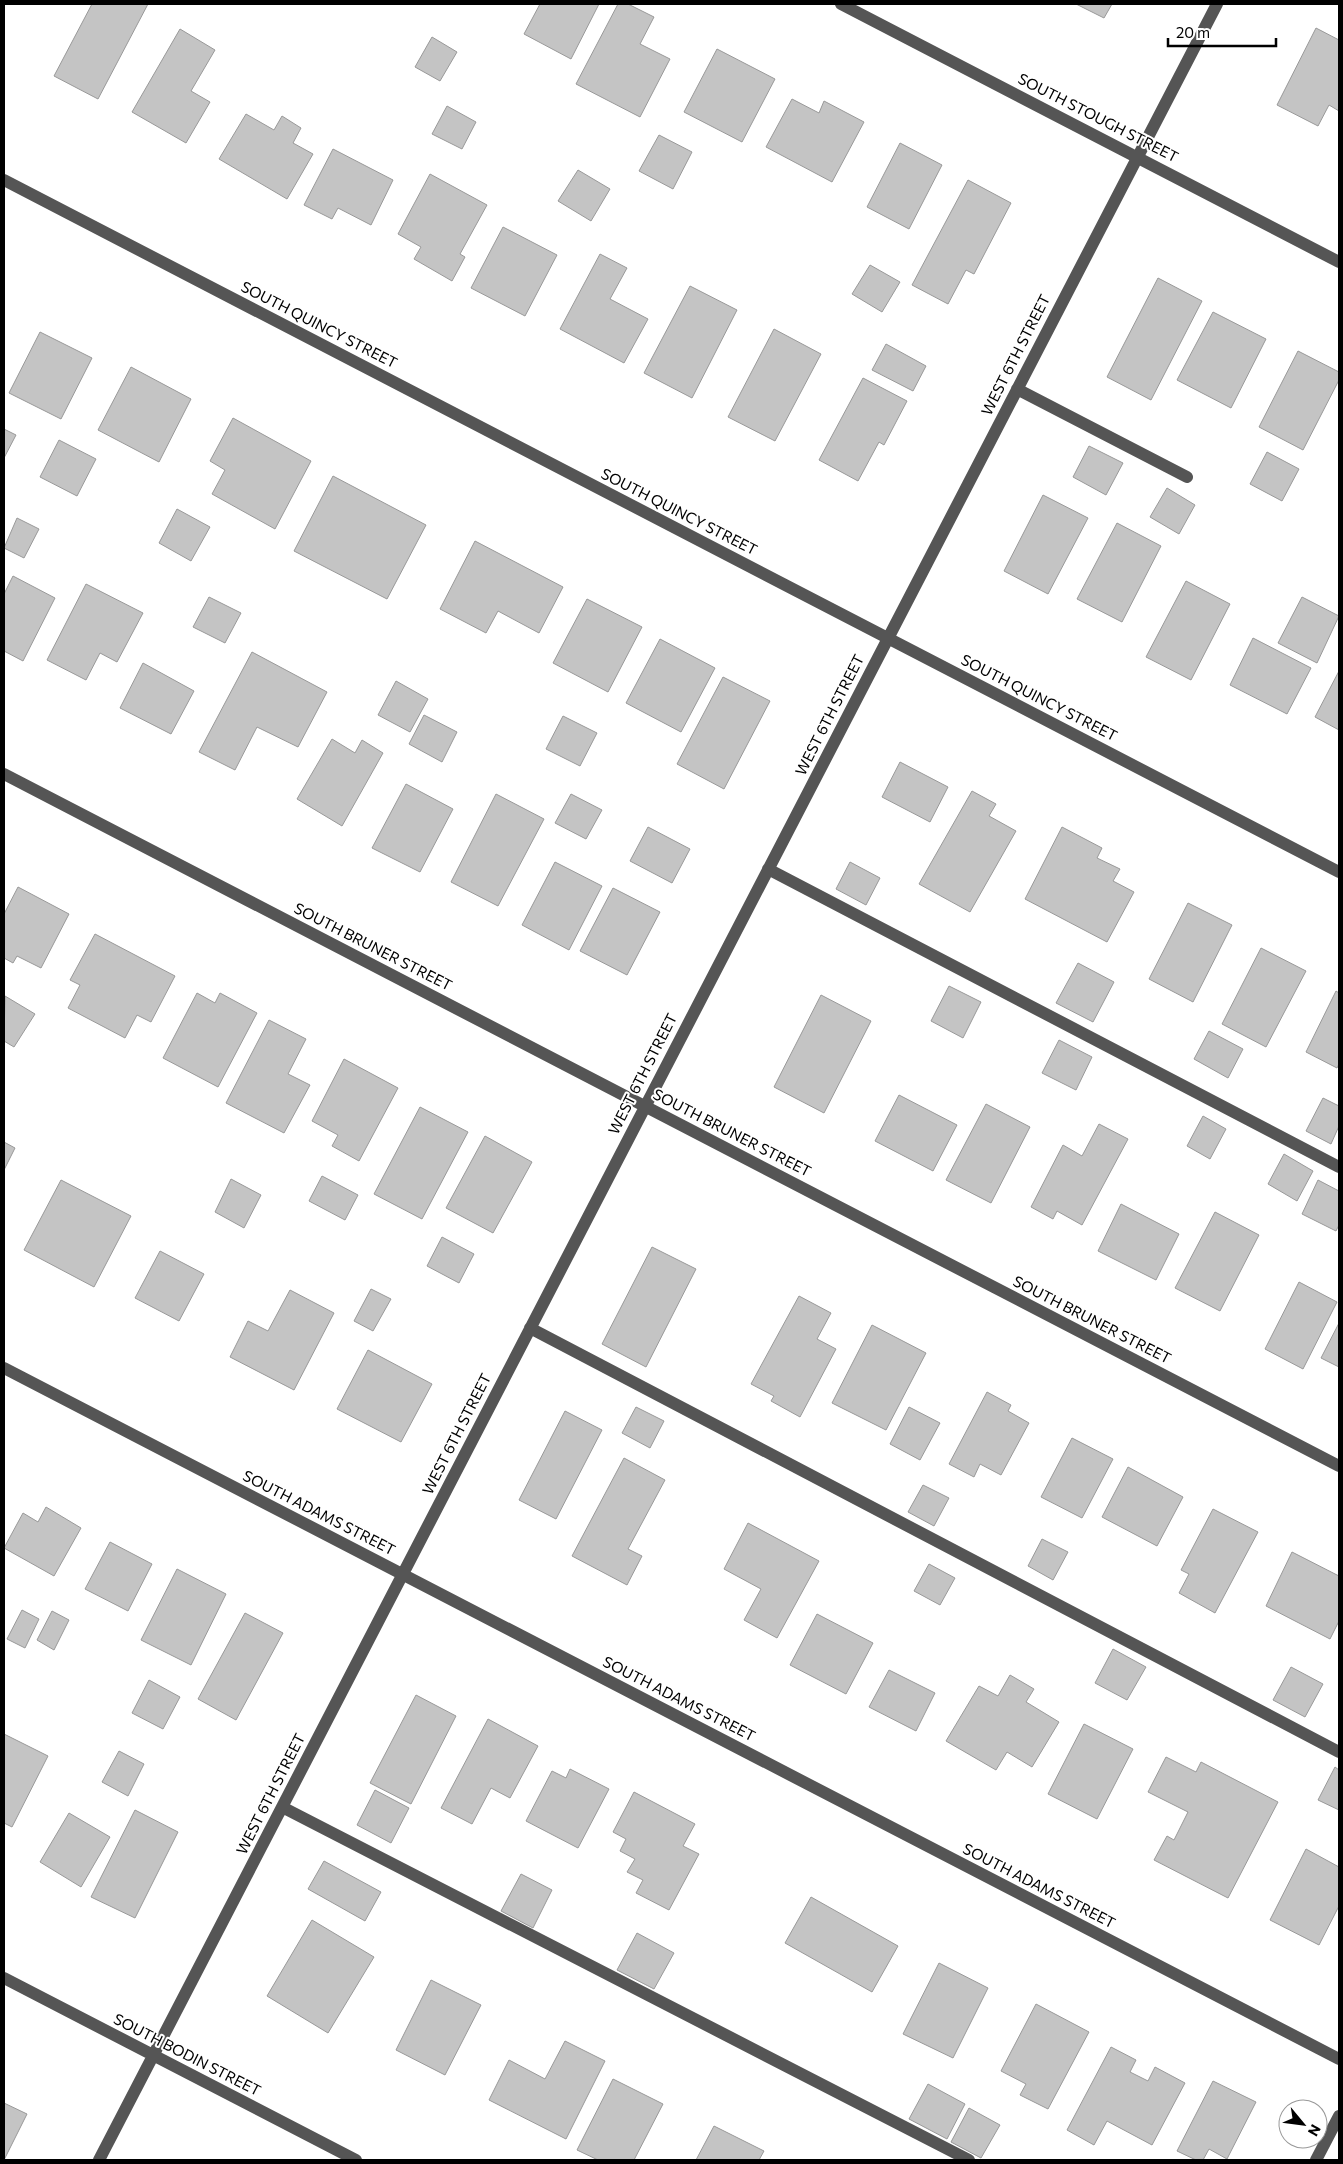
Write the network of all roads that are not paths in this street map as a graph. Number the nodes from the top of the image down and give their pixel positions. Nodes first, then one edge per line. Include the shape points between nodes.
1 (841, 4) edge
2 (1217, 4) edge
3 (1138, 157) junction
4 (4, 180) edge
5 (1339, 262) edge
6 (1017, 389) junction
7 (1187, 477) dead end
8 (888, 638) junction
9 (4, 774) edge
10 (768, 869) junction
11 (1339, 872) edge
12 (645, 1106) junction
13 (1339, 1168) edge
14 (530, 1328) junction
15 (4, 1368) edge
16 (1339, 1466) edge
17 (402, 1574) junction
18 (1339, 1752) edge
19 (282, 1807) junction
20 (4, 1978) edge
21 (153, 2056) junction
22 (1339, 2060) edge
23 (1339, 2116) edge
24 (99, 2160) edge
25 (356, 2160) edge
26 (970, 2160) edge
27 (1316, 2160) edge

1 - 3 street, SOUTH STOUGH STREET
2 - 3 street, WEST 6TH STREET
3 - 5 street, SOUTH STOUGH STREET
3 - 6 street, WEST 6TH STREET
4 - 8 street, SOUTH QUINCY STREET
6 - 7 street
6 - 8 street, WEST 6TH STREET
8 - 10 street, WEST 6TH STREET
8 - 11 street, SOUTH QUINCY STREET
9 - 12 street, SOUTH BRUNER STREET
10 - 12 street, WEST 6TH STREET
10 - 13 street
12 - 14 street, WEST 6TH STREET
12 - 16 street, SOUTH BRUNER STREET
14 - 17 street, WEST 6TH STREET
14 - 18 street
15 - 17 street, SOUTH ADAMS STREET
17 - 19 street, WEST 6TH STREET
17 - 22 street, SOUTH ADAMS STREET
19 - 21 street, WEST 6TH STREET
19 - 26 street
20 - 21 street, SOUTH BODIN STREET
21 - 24 street, WEST 6TH STREET
21 - 25 street, SOUTH BODIN STREET
23 - 27 street

